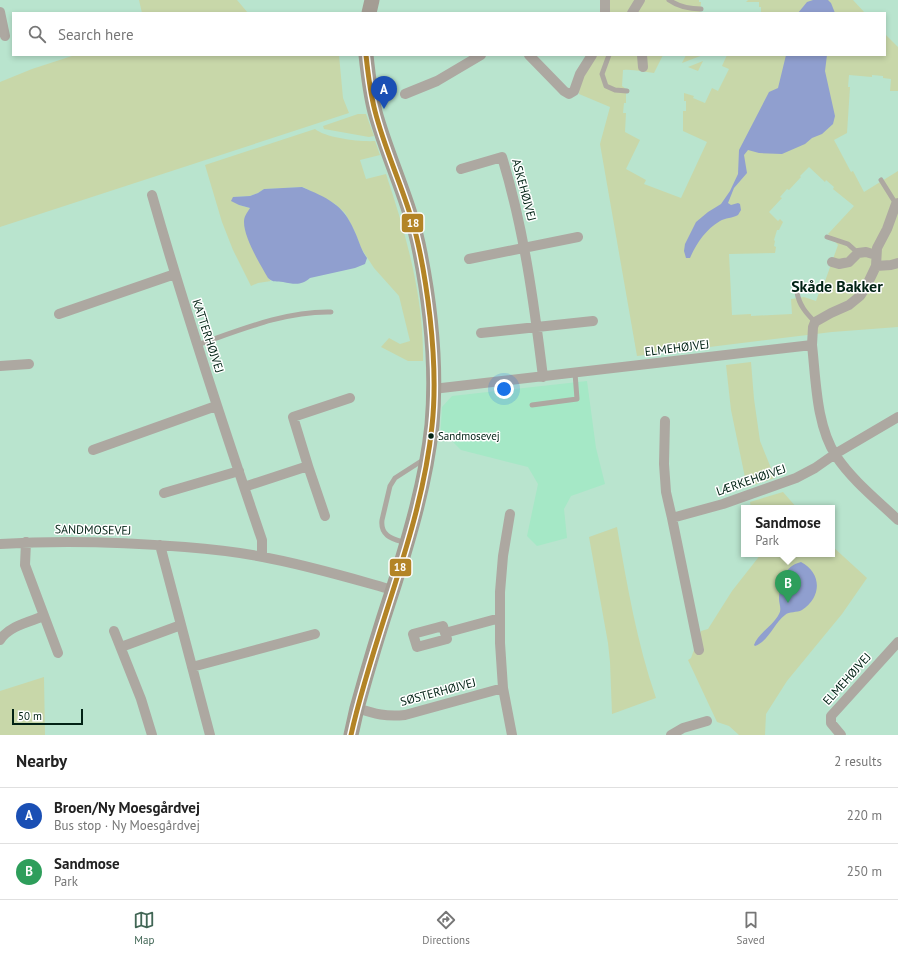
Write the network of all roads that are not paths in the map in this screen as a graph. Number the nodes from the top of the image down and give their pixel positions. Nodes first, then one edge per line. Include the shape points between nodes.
1 (372, 0) edge
2 (605, 0) edge
3 (640, 0) edge
4 (669, 0) edge
5 (701, 9) dead end
6 (0, 12) edge
7 (369, 12) edge
8 (605, 12) edge
9 (633, 12) edge
10 (5, 36) dead end
11 (366, 56) edge
12 (479, 56) edge
13 (530, 56) edge
14 (591, 56) edge
15 (609, 56) edge
16 (642, 56) edge
17 (643, 67) dead end
18 (627, 91) dead end
19 (405, 94) dead end
20 (461, 169) dead end
21 (881, 180) dead end
22 (152, 195) dead end
23 (897, 204) edge
24 (578, 237) dead end
25 (827, 237) dead end
26 (525, 248) junction
27 (858, 253) junction
28 (876, 255) junction
29 (469, 259) dead end
30 (832, 262) dead end
31 (898, 263) edge
32 (876, 266) junction
33 (175, 274) junction
34 (797, 292) dead end
35 (331, 312) dead end
36 (59, 314) dead end
37 (593, 321) dead end
38 (815, 322) junction
39 (537, 327) junction
40 (481, 333) dead end
41 (197, 345) junction
42 (812, 345) junction
43 (28, 364) dead end
44 (0, 366) edge
45 (575, 373) junction
46 (543, 377) junction
47 (433, 389) junction
48 (350, 398) dead end
49 (532, 405) dead end
50 (216, 406) junction
51 (898, 417) edge
52 (665, 421) dead end
53 (93, 450) dead end
54 (834, 454) junction
55 (427, 458) junction
56 (308, 466) junction
57 (238, 471) junction
58 (244, 487) junction
59 (164, 493) dead end
60 (510, 514) dead end
61 (326, 516) dead end
62 (672, 518) junction
63 (898, 520) edge
64 (26, 542) junction
65 (407, 543) junction
66 (0, 544) edge
67 (160, 545) junction
68 (262, 556) junction
69 (392, 590) junction
70 (44, 616) junction
71 (500, 618) junction
72 (181, 625) junction
73 (114, 631) dead end
74 (445, 633) dead end
75 (315, 634) dead end
76 (0, 640) edge
77 (898, 642) edge
78 (121, 647) junction
79 (699, 650) dead end
80 (58, 653) dead end
81 (192, 667) junction
82 (503, 688) junction
83 (357, 708) junction
84 (708, 720) dead end
85 (152, 735) edge
86 (210, 735) edge
87 (351, 735) edge
88 (512, 735) edge
89 (671, 735) edge
90 (841, 735) edge

1 - 7 street
2 - 8 street
3 - 9 street
4 - 5 lane via 677,6
6 - 10 street
11 - 47 street via 375,112 409,210 420,251 428,296
12 - 19 street via 437,81
13 - 14 street via 569,94 574,91 580,74
15 - 18 lane via 602,74 606,86
16 - 17 street
20 - 26 street, ASKEHØJVEJ via 502,157
21 - 23 lane
22 - 33 street, KATTERHØJVEJ
23 - 28 street
24 - 26 street
25 - 27 lane via 848,244
26 - 29 street
26 - 39 street, ASKEHØJVEJ
27 - 28 street
27 - 30 street via 849,262
28 - 32 street
31 - 32 street
32 - 38 street via 860,296
33 - 36 street
33 - 41 street, KATTERHØJVEJ
34 - 38 lane via 798,301
35 - 41 lane via 307,313 262,323
37 - 39 street
38 - 42 street
39 - 40 street
39 - 46 street, ASKEHØJVEJ
41 - 50 street, KATTERHØJVEJ
42 - 45 street, ELMEHØJVEJ
42 - 54 street via 820,413
43 - 44 street
45 - 46 street, ELMEHØJVEJ
45 - 49 lane via 577,399
46 - 47 street, ELMEHØJVEJ
47 - 55 street via 432,424
48 - 56 street via 293,417
50 - 53 street
50 - 57 street, KATTERHØJVEJ
51 - 54 street
52 - 62 street via 666,492
54 - 62 street, LÆRKEHØJVEJ via 816,468 796,478 723,504
54 - 63 street via 844,468
55 - 65 street via 421,493
55 - 65 lane via 395,478 390,486 382,520 381,525 385,534
56 - 58 street
56 - 61 street
57 - 58 street, KATTERHØJVEJ
57 - 59 street
58 - 68 street, KATTERHØJVEJ via 262,540
60 - 71 street via 503,556
62 - 79 street
64 - 66 street, SANDMOSEVEJ
64 - 67 street, SANDMOSEVEJ
64 - 70 street via 25,565
65 - 69 street
67 - 68 street, SANDMOSEVEJ
67 - 72 street
68 - 69 street, SANDMOSEVEJ via 332,572
69 - 83 street
70 - 76 street via 10,629
70 - 80 street
71 - 74 street
71 - 82 street
72 - 78 street
72 - 81 street
73 - 78 street
75 - 81 street
77 - 90 street, ELMEHØJVEJ via 831,716 831,723
78 - 85 street
81 - 86 street
82 - 83 street, SØSTERHØJVEJ via 405,715 380,716
82 - 88 street
83 - 87 street
84 - 89 street

